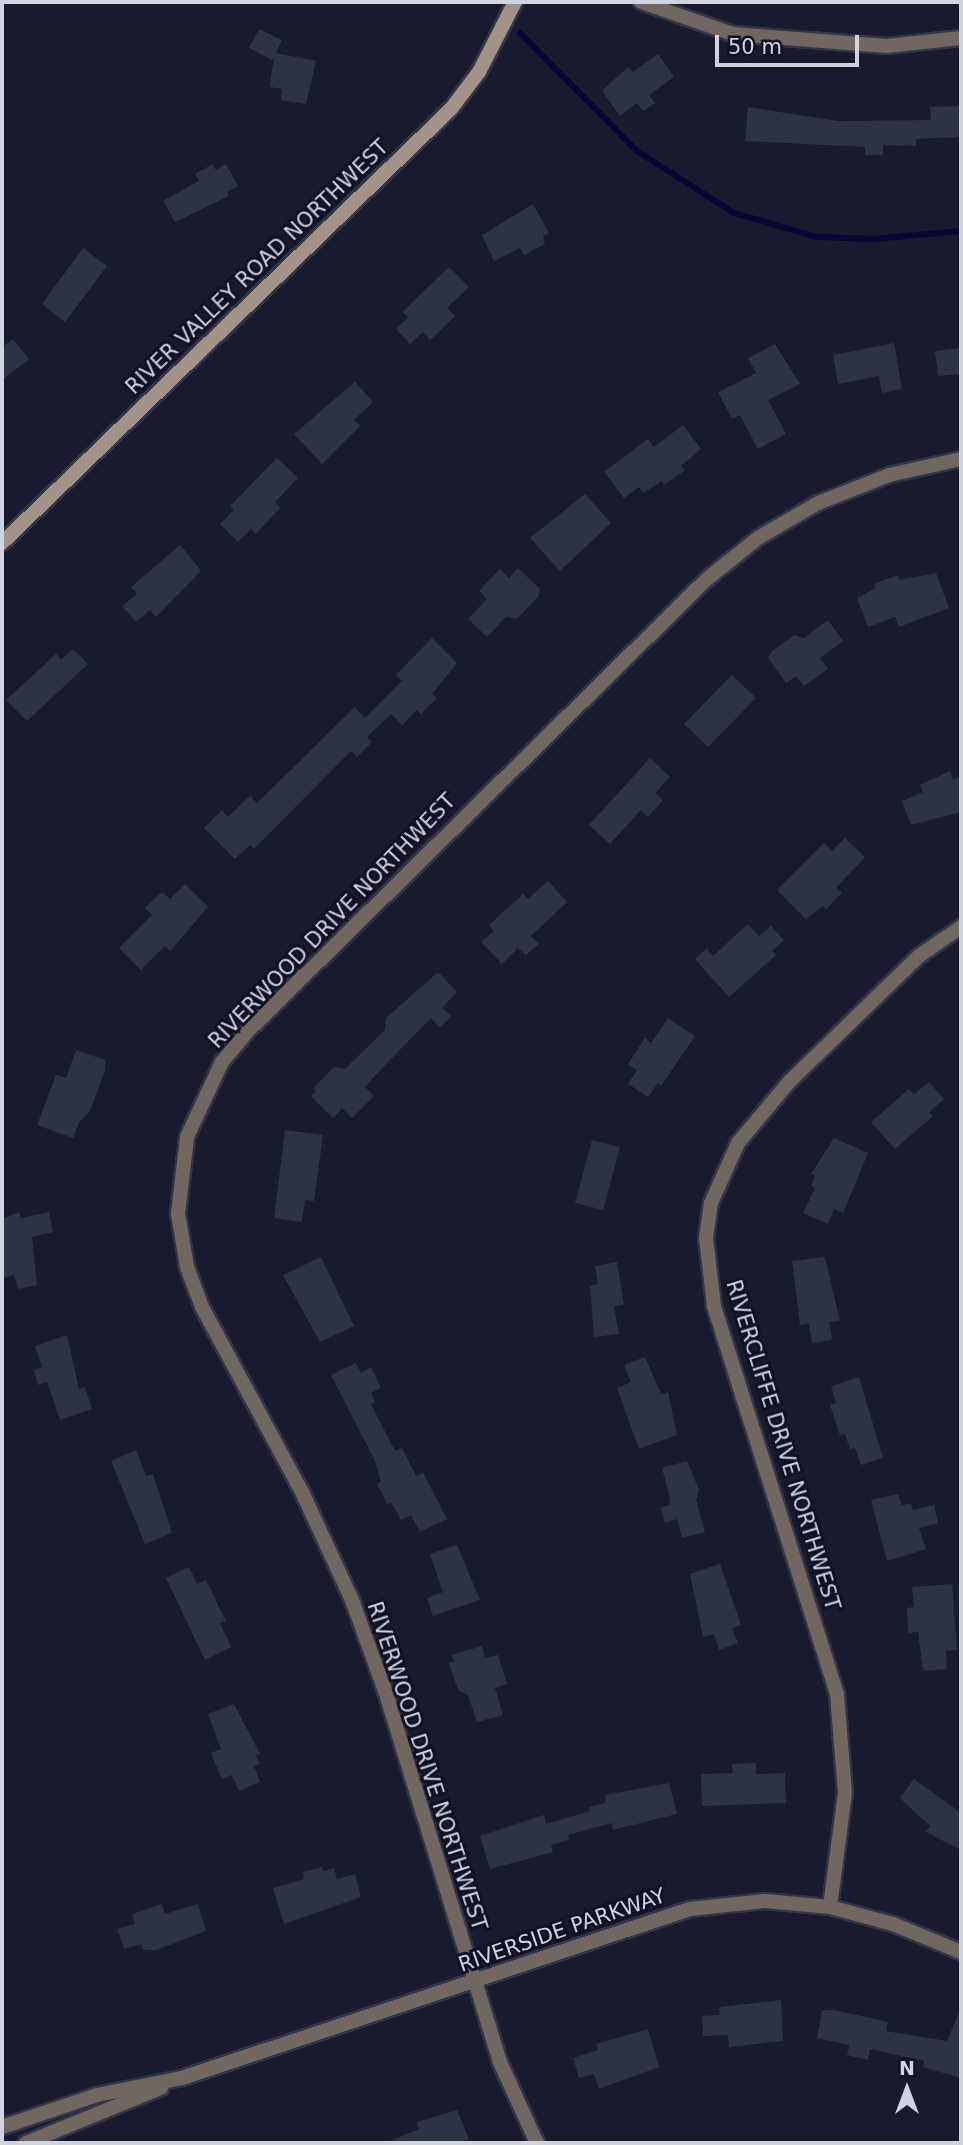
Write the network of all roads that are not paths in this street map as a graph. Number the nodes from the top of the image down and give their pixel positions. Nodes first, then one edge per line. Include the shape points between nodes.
1 (515, 2) edge
2 (641, 2) edge
3 (961, 38) edge
4 (961, 459) edge
5 (2, 543) edge
6 (961, 927) edge
7 (830, 1907) junction
8 (961, 1952) edge
9 (475, 1981) junction
10 (182, 2078) junction
11 (2, 2127) edge
12 (26, 2143) edge
13 (537, 2143) edge

1 - 5 street, RIVER VALLEY ROAD NORTHWEST via 479,72 451,109
2 - 3 street via 733,34 887,47
4 - 9 street, RIVERWOOD DRIVE NORTHWEST via 889,475 818,503 758,538 707,579 246,1033 222,1062 187,1137 178,1213 187,1268 202,1307 302,1492 352,1600
6 - 7 street, RIVERCLIFFE DRIVE NORTHWEST via 919,956 859,1014 789,1082 738,1143 712,1203 706,1238 714,1306 837,1694 845,1793
7 - 8 street, RIVERSIDE PARKWAY via 893,1924
7 - 9 street, RIVERSIDE PARKWAY via 765,1902 690,1909
9 - 10 street, RIVERSIDE PARKWAY
9 - 13 street, RIVERWOOD DRIVE NORTHWEST via 500,2062
10 - 11 street, RIVERSIDE PARKWAY via 97,2095
10 - 12 street, RIVERSIDE PARKWAY via 105,2115

